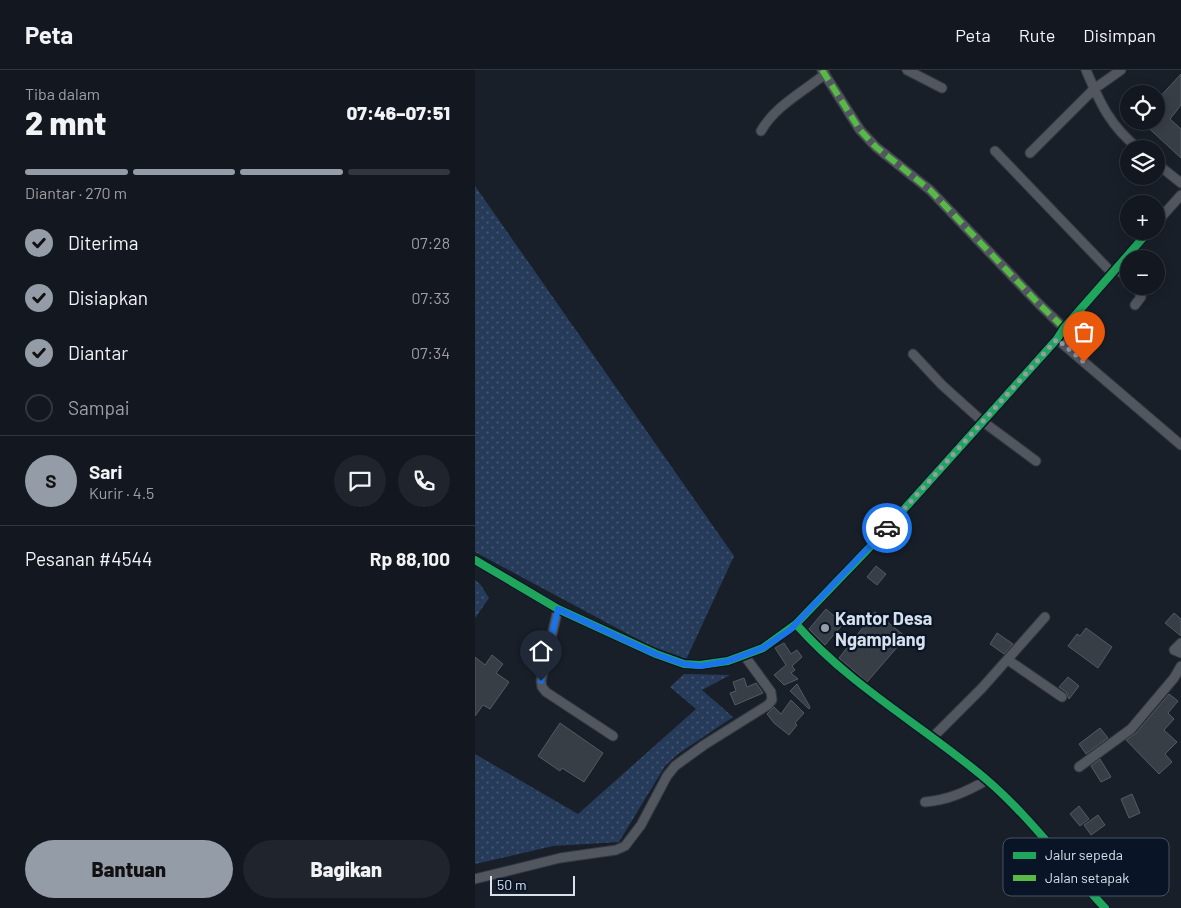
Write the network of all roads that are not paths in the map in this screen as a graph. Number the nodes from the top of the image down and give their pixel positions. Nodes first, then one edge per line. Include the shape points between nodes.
1 (907, 70) edge
2 (1086, 70) edge
3 (1121, 70) edge
4 (823, 72) edge
5 (942, 88) dead end
6 (1094, 89) junction
7 (761, 131) dead end
8 (1128, 140) edge
9 (995, 151) dead end
10 (1030, 153) dead end
11 (1165, 171) edge
12 (1181, 184) edge
13 (1181, 195) edge
14 (1165, 213) edge
15 (1141, 240) edge
16 (1114, 271) junction
17 (1120, 274) edge
18 (1140, 295) edge
19 (1135, 305) dead end
20 (1064, 328) junction
21 (1057, 339) junction
22 (913, 354) dead end
23 (982, 421) junction
24 (1181, 445) edge
25 (1036, 461) dead end
26 (475, 560) edge
27 (558, 609) junction
28 (1045, 617) dead end
29 (796, 624) junction
30 (1181, 643) edge
31 (1181, 653) edge
32 (744, 655) junction
33 (1008, 660) junction
34 (1181, 666) edge
35 (1062, 697) dead end
36 (613, 736) dead end
37 (932, 738) junction
38 (1079, 767) dead end
39 (987, 780) junction
40 (925, 802) dead end
41 (1044, 838) edge
42 (475, 879) edge
43 (1095, 896) edge
44 (1105, 908) edge

1 - 5 street
2 - 6 street
3 - 6 street
4 - 7 street via 774,114
4 - 20 street via 865,136 930,190
6 - 8 street via 1110,119
6 - 10 street
9 - 16 street
11 - 12 street
13 - 14 street
15 - 16 street
16 - 17 street
16 - 20 street
18 - 19 street
20 - 21 street
21 - 23 street
21 - 24 street
22 - 23 street
23 - 25 street
23 - 29 street via 871,546
26 - 27 street
27 - 32 street via 684,664 700,666
27 - 36 street via 542,687
28 - 33 street
29 - 32 street via 771,643
29 - 37 street via 833,661
30 - 31 street via 1174,650
32 - 42 street via 769,689 770,702 675,766 625,846
33 - 35 street
33 - 37 street
34 - 38 street via 1131,729
37 - 39 street
39 - 40 street via 955,797
39 - 41 street
43 - 44 street

